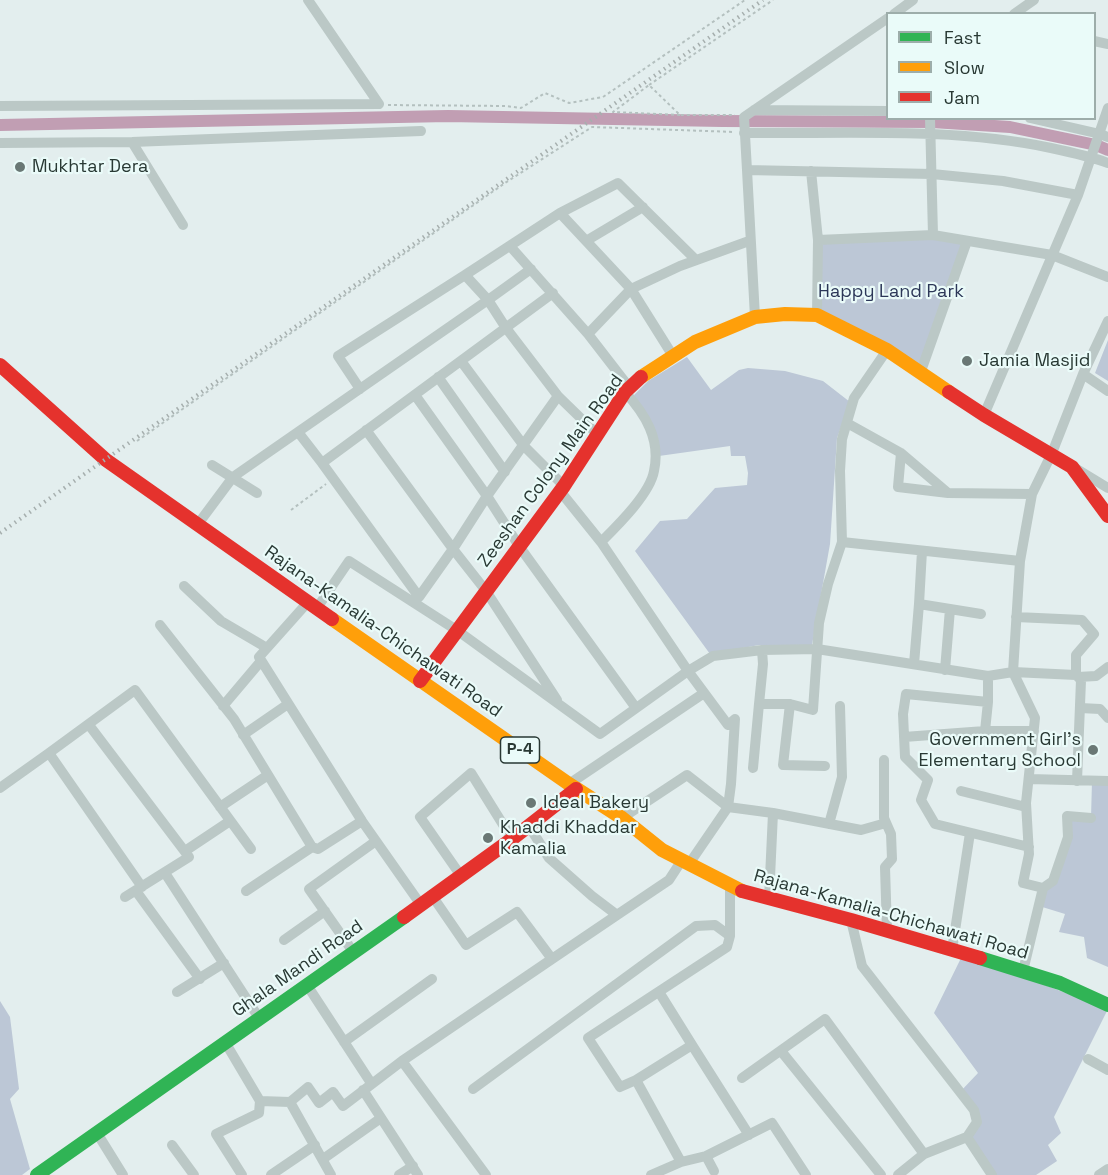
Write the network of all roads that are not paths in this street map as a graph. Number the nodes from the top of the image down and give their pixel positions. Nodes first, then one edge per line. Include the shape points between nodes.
1 (308, 0) edge
2 (913, 0) edge
3 (1034, 0) edge
4 (1021, 4) edge
5 (897, 12) edge
6 (886, 19) edge
7 (0, 106) edge
8 (1108, 108) edge
9 (886, 111) edge
10 (930, 120) edge
11 (1039, 120) edge
12 (746, 121) junction
13 (421, 131) dead end
14 (930, 134) junction
15 (1104, 135) edge
16 (0, 142) edge
17 (132, 142) junction
18 (1091, 156) junction
19 (1108, 163) edge
20 (747, 170) junction
21 (811, 171) junction
22 (932, 174) junction
23 (1078, 195) junction
24 (643, 207) junction
25 (560, 213) junction
26 (183, 225) dead end
27 (933, 235) junction
28 (818, 240) junction
29 (586, 241) junction
30 (750, 241) junction
31 (968, 241) junction
32 (510, 246) junction
33 (1052, 255) junction
34 (696, 260) junction
35 (531, 269) junction
36 (465, 275) junction
37 (1108, 277) edge
38 (631, 289) junction
39 (553, 293) junction
40 (488, 300) junction
41 (817, 315) junction
42 (754, 317) junction
43 (1108, 321) edge
44 (506, 328) junction
45 (588, 334) junction
46 (887, 350) junction
47 (673, 356) junction
48 (461, 361) junction
49 (0, 365) edge
50 (921, 371) junction
51 (1083, 374) junction
52 (438, 378) junction
53 (360, 389) junction
54 (627, 389) junction
55 (1108, 391) edge
56 (415, 395) junction
57 (558, 396) junction
58 (984, 415) junction
59 (847, 423) junction
60 (366, 430) junction
61 (298, 432) junction
62 (597, 434) junction
63 (524, 446) junction
64 (901, 453) junction
65 (1052, 453) junction
66 (322, 463) junction
67 (212, 465) dead end
68 (1072, 467) junction
69 (505, 472) junction
70 (233, 477) junction
71 (1108, 488) edge
72 (562, 489) junction
73 (948, 493) junction
74 (257, 494) dead end
75 (1032, 494) junction
76 (488, 496) junction
77 (1108, 516) edge
78 (198, 524) junction
79 (602, 542) junction
80 (842, 542) junction
81 (519, 546) junction
82 (453, 549) junction
83 (922, 551) junction
84 (1020, 561) junction
85 (184, 586) dead end
86 (486, 591) junction
87 (417, 601) junction
88 (920, 604) junction
89 (313, 605) junction
90 (950, 609) junction
91 (981, 614) dead end
92 (1016, 617) junction
93 (160, 625) dead end
94 (458, 631) junction
95 (267, 648) junction
96 (817, 649) junction
97 (762, 650) junction
98 (261, 661) junction
99 (914, 664) junction
100 (1108, 667) edge
101 (945, 670) junction
102 (688, 671) junction
103 (1012, 672) junction
104 (988, 676) junction
105 (1077, 676) junction
106 (420, 681) junction
107 (704, 693) junction
108 (988, 702) junction
109 (288, 704) junction
110 (759, 704) junction
111 (790, 704) junction
112 (561, 705) junction
113 (224, 706) junction
114 (840, 706) dead end
115 (636, 708) junction
116 (1080, 708) junction
117 (1108, 718) edge
118 (89, 725) junction
119 (1034, 730) junction
120 (984, 731) junction
121 (243, 735) junction
122 (904, 737) junction
123 (49, 753) junction
124 (884, 760) dead end
125 (825, 766) dead end
126 (753, 768) dead end
127 (268, 775) junction
128 (1029, 779) junction
129 (1077, 781) junction
130 (1108, 781) edge
131 (573, 787) junction
132 (0, 788) edge
133 (962, 791) dead end
134 (220, 807) junction
135 (728, 807) junction
136 (1026, 807) junction
137 (773, 813) junction
138 (622, 818) junction
139 (1091, 818) dead end
140 (230, 821) junction
141 (362, 822) junction
142 (886, 823) junction
143 (829, 824) junction
144 (529, 826) junction
145 (970, 833) junction
146 (512, 839) junction
147 (376, 841) junction
148 (312, 847) junction
149 (1029, 847) junction
150 (251, 849) dead end
151 (185, 851) junction
152 (686, 862) junction
153 (165, 873) junction
154 (461, 876) junction
155 (730, 885) junction
156 (1043, 888) junction
157 (139, 889) junction
158 (246, 891) dead end
159 (125, 897) dead end
160 (769, 899) junction
161 (427, 901) junction
162 (325, 911) junction
163 (617, 915) junction
164 (851, 920) junction
165 (887, 931) junction
166 (730, 936) junction
167 (284, 940) dead end
168 (952, 951) junction
169 (354, 953) junction
170 (552, 959) junction
171 (224, 963) junction
172 (1023, 971) junction
173 (200, 979) junction
174 (432, 980) dead end
175 (307, 985) junction
176 (659, 992) junction
177 (177, 993) dead end
178 (1108, 1005) edge
179 (259, 1018) junction
180 (225, 1042) junction
181 (344, 1042) junction
182 (692, 1045) junction
183 (781, 1051) junction
184 (1088, 1059) dead end
185 (402, 1061) junction
186 (1108, 1070) edge
187 (742, 1078) dead end
188 (636, 1080) junction
189 (367, 1087) junction
190 (473, 1089) dead end
191 (260, 1101) junction
192 (290, 1101) junction
193 (381, 1118) junction
194 (97, 1133) junction
195 (748, 1135) junction
196 (968, 1137) junction
197 (172, 1145) dead end
198 (315, 1145) junction
199 (924, 1154) junction
200 (706, 1156) junction
201 (323, 1159) junction
202 (681, 1162) junction
203 (1108, 1169) edge
204 (53, 1170) edge
205 (416, 1171) edge
206 (714, 1171) dead end
207 (37, 1175) edge
208 (123, 1175) edge
209 (194, 1175) edge
210 (242, 1175) edge
211 (271, 1175) edge
212 (331, 1175) edge
213 (399, 1175) edge
214 (486, 1175) edge
215 (651, 1175) edge
216 (806, 1175) edge
217 (881, 1175) edge
218 (898, 1175) edge
219 (992, 1175) edge
220 (1099, 1175) edge

1 - 7 street via 379,104
2 - 5 street
3 - 4 street
6 - 12 street
8 - 15 street
9 - 12 street
10 - 14 street
11 - 15 street
12 - 14 street
12 - 20 street
13 - 17 street
14 - 18 street via 1012,140
14 - 22 street
15 - 18 street
16 - 17 street
17 - 26 street
18 - 19 street
18 - 23 street
20 - 21 street
20 - 30 street
21 - 22 street
21 - 28 street
22 - 23 street via 1003,181
22 - 27 street
23 - 33 street
24 - 25 street via 618,183
24 - 29 street
24 - 34 street
25 - 29 street
25 - 32 street
27 - 28 street
27 - 31 street
28 - 41 street
29 - 38 street
30 - 34 street
30 - 42 street
31 - 33 street
31 - 50 street
32 - 35 street
32 - 36 street
33 - 37 street
33 - 58 street
34 - 38 street
35 - 39 street
35 - 40 street
36 - 40 street
36 - 53 street via 338,356
38 - 45 street
38 - 47 street
39 - 44 street
39 - 45 street
40 - 44 street
40 - 53 street
41 - 42 street, Zeeshan Colony Main Road
41 - 46 street, Zeeshan Colony Main Road
42 - 47 street, Zeeshan Colony Main Road
43 - 51 street
44 - 48 street
44 - 57 street
45 - 54 street
46 - 50 street, Zeeshan Colony Main Road
46 - 59 street via 854,398
47 - 54 street, Zeeshan Colony Main Road
48 - 52 street
48 - 63 street
49 - 78 street, Rajana-Kamalia-Chichawati Road / P-4 via 105,460
50 - 58 street, Zeeshan Colony Main Road
51 - 55 street
51 - 65 street
52 - 56 street
52 - 69 street
53 - 61 street
54 - 62 street, Zeeshan Colony Main Road
54 - 79 street via 649,422 655,448 654,472 641,498
56 - 60 street
56 - 76 street
57 - 62 street
57 - 63 street
58 - 65 street, Zeeshan Colony Main Road
59 - 64 street
59 - 80 street via 840,471
60 - 66 street
60 - 82 street
61 - 66 street
61 - 70 street
62 - 72 street, Zeeshan Colony Main Road
63 - 69 street
63 - 72 street
64 - 73 street
64 - 73 street via 898,488
65 - 68 street, Zeeshan Colony Main Road
65 - 75 street
66 - 87 street
67 - 70 street
68 - 71 street
68 - 77 street, Zeeshan Colony Main Road
69 - 76 street
70 - 74 street
70 - 78 street
72 - 79 street
72 - 81 street, Zeeshan Colony Main Road
73 - 75 street
75 - 84 street
76 - 81 street
76 - 82 street
78 - 89 street, Rajana-Kamalia-Chichawati Road / P-4
79 - 102 street
80 - 83 street
80 - 96 street via 828,584
81 - 86 street, Zeeshan Colony Main Road
81 - 115 street
82 - 86 street
82 - 87 street
83 - 84 street
83 - 88 street
84 - 92 street
85 - 95 street via 221,621
86 - 94 street, Zeeshan Colony Main Road
86 - 112 street
87 - 89 street via 349,561
87 - 94 street
88 - 90 street
88 - 99 street
89 - 95 street
89 - 106 street, Rajana-Kamalia-Chichawati Road / P-4
90 - 91 street
90 - 101 street
92 - 103 street
92 - 105 street via 1082,620 1094,634 1076,655
93 - 113 street
94 - 106 street, Zeeshan Colony Main Road
94 - 112 street
95 - 98 street via 259,657
96 - 97 street
96 - 99 street
96 - 111 street via 813,710
97 - 102 street via 713,656
97 - 110 street
98 - 109 street
98 - 113 street
99 - 101 street
100 - 105 street via 1096,676
101 - 104 street
102 - 107 street
102 - 115 street
103 - 104 street
103 - 105 street
103 - 119 street via 1035,718
104 - 108 street
105 - 116 street via 1081,680
106 - 131 street, Rajana-Kamalia-Chichawati Road / P-4
107 - 131 street
107 - 135 street via 728,725 735,719
108 - 120 street
108 - 122 street via 906,694
109 - 121 street
109 - 141 street
110 - 111 street
110 - 126 street
111 - 125 street via 783,765
112 - 115 street via 600,734
113 - 121 street
114 - 143 street via 842,777
116 - 117 street via 1100,709
116 - 129 street
118 - 123 street
118 - 134 street via 135,690
118 - 151 street
119 - 120 street
119 - 128 street
120 - 122 street
121 - 127 street
122 - 145 street via 905,757 928,780 921,800 935,824
123 - 132 street
123 - 157 street
124 - 142 street
127 - 134 street
127 - 148 street
128 - 129 street
128 - 136 street
129 - 130 street
131 - 138 street, Rajana-Kamalia-Chichawati Road / P-4
131 - 144 street, Ghala Mandi Road
133 - 136 street
134 - 140 street
135 - 137 street
135 - 138 street via 687,775
135 - 152 street
136 - 149 street
137 - 143 street
137 - 160 street
138 - 152 street, Rajana-Kamalia-Chichawati Road / P-4 via 662,850
139 - 156 street via 1067,816 1068,837 1053,881
140 - 150 street
140 - 151 street
141 - 147 street
141 - 148 street via 318,849
142 - 143 street via 861,830
142 - 165 street via 891,834 892,859 885,867
144 - 146 street, Ghala Mandi Road
144 - 163 street via 549,858
145 - 149 street
145 - 168 street
146 - 154 street, Ghala Mandi Road
146 - 154 street via 471,774 420,817
147 - 161 street
147 - 162 street via 309,889
148 - 158 street
149 - 156 street via 1023,883
151 - 153 street via 189,857
152 - 155 street, Rajana-Kamalia-Chichawati Road / P-4
152 - 163 street via 669,880
153 - 157 street
153 - 171 street
154 - 161 street, Ghala Mandi Road
155 - 160 street, Rajana-Kamalia-Chichawati Road / P-4
155 - 166 street
156 - 172 street
157 - 159 street
157 - 173 street
160 - 164 street, Rajana-Kamalia-Chichawati Road / P-4
161 - 169 street, Ghala Mandi Road
161 - 170 street via 466,945 517,912
162 - 167 street
162 - 169 street
163 - 170 street
164 - 165 street, Rajana-Kamalia-Chichawati Road / P-4
164 - 196 street via 862,966 974,1110 977,1122
165 - 168 street, Rajana-Kamalia-Chichawati Road / P-4
166 - 176 street via 727,947
166 - 190 street via 715,926 696,926
168 - 172 street, Rajana-Kamalia-Chichawati Road / P-4
169 - 175 street, Ghala Mandi Road
170 - 185 street
171 - 173 street
171 - 179 street
172 - 178 street, Rajana-Kamalia-Chichawati Road / P-4
173 - 177 street
174 - 181 street
175 - 179 street, Ghala Mandi Road
175 - 181 street
176 - 182 street
176 - 188 street via 588,1038 620,1087
179 - 180 street, Ghala Mandi Road
180 - 191 street
180 - 194 street, Ghala Mandi Road
181 - 189 street
182 - 188 street
182 - 195 street
183 - 187 street
183 - 199 street via 825,1019
183 - 217 street
184 - 186 street
185 - 189 street
185 - 214 street
188 - 202 street
189 - 192 street via 343,1106 333,1092 319,1103 308,1087
189 - 193 street
191 - 192 street
191 - 210 street via 259,1113 216,1134
192 - 198 street
193 - 201 street
193 - 205 street
194 - 204 street, Ghala Mandi Road
194 - 208 street
195 - 200 street
195 - 216 street via 772,1123
196 - 199 street
196 - 219 street
197 - 209 street
198 - 201 street
198 - 211 street
199 - 218 street
200 - 202 street
200 - 206 street
201 - 212 street
202 - 215 street
203 - 220 street
204 - 207 street, Ghala Mandi Road
205 - 213 street

